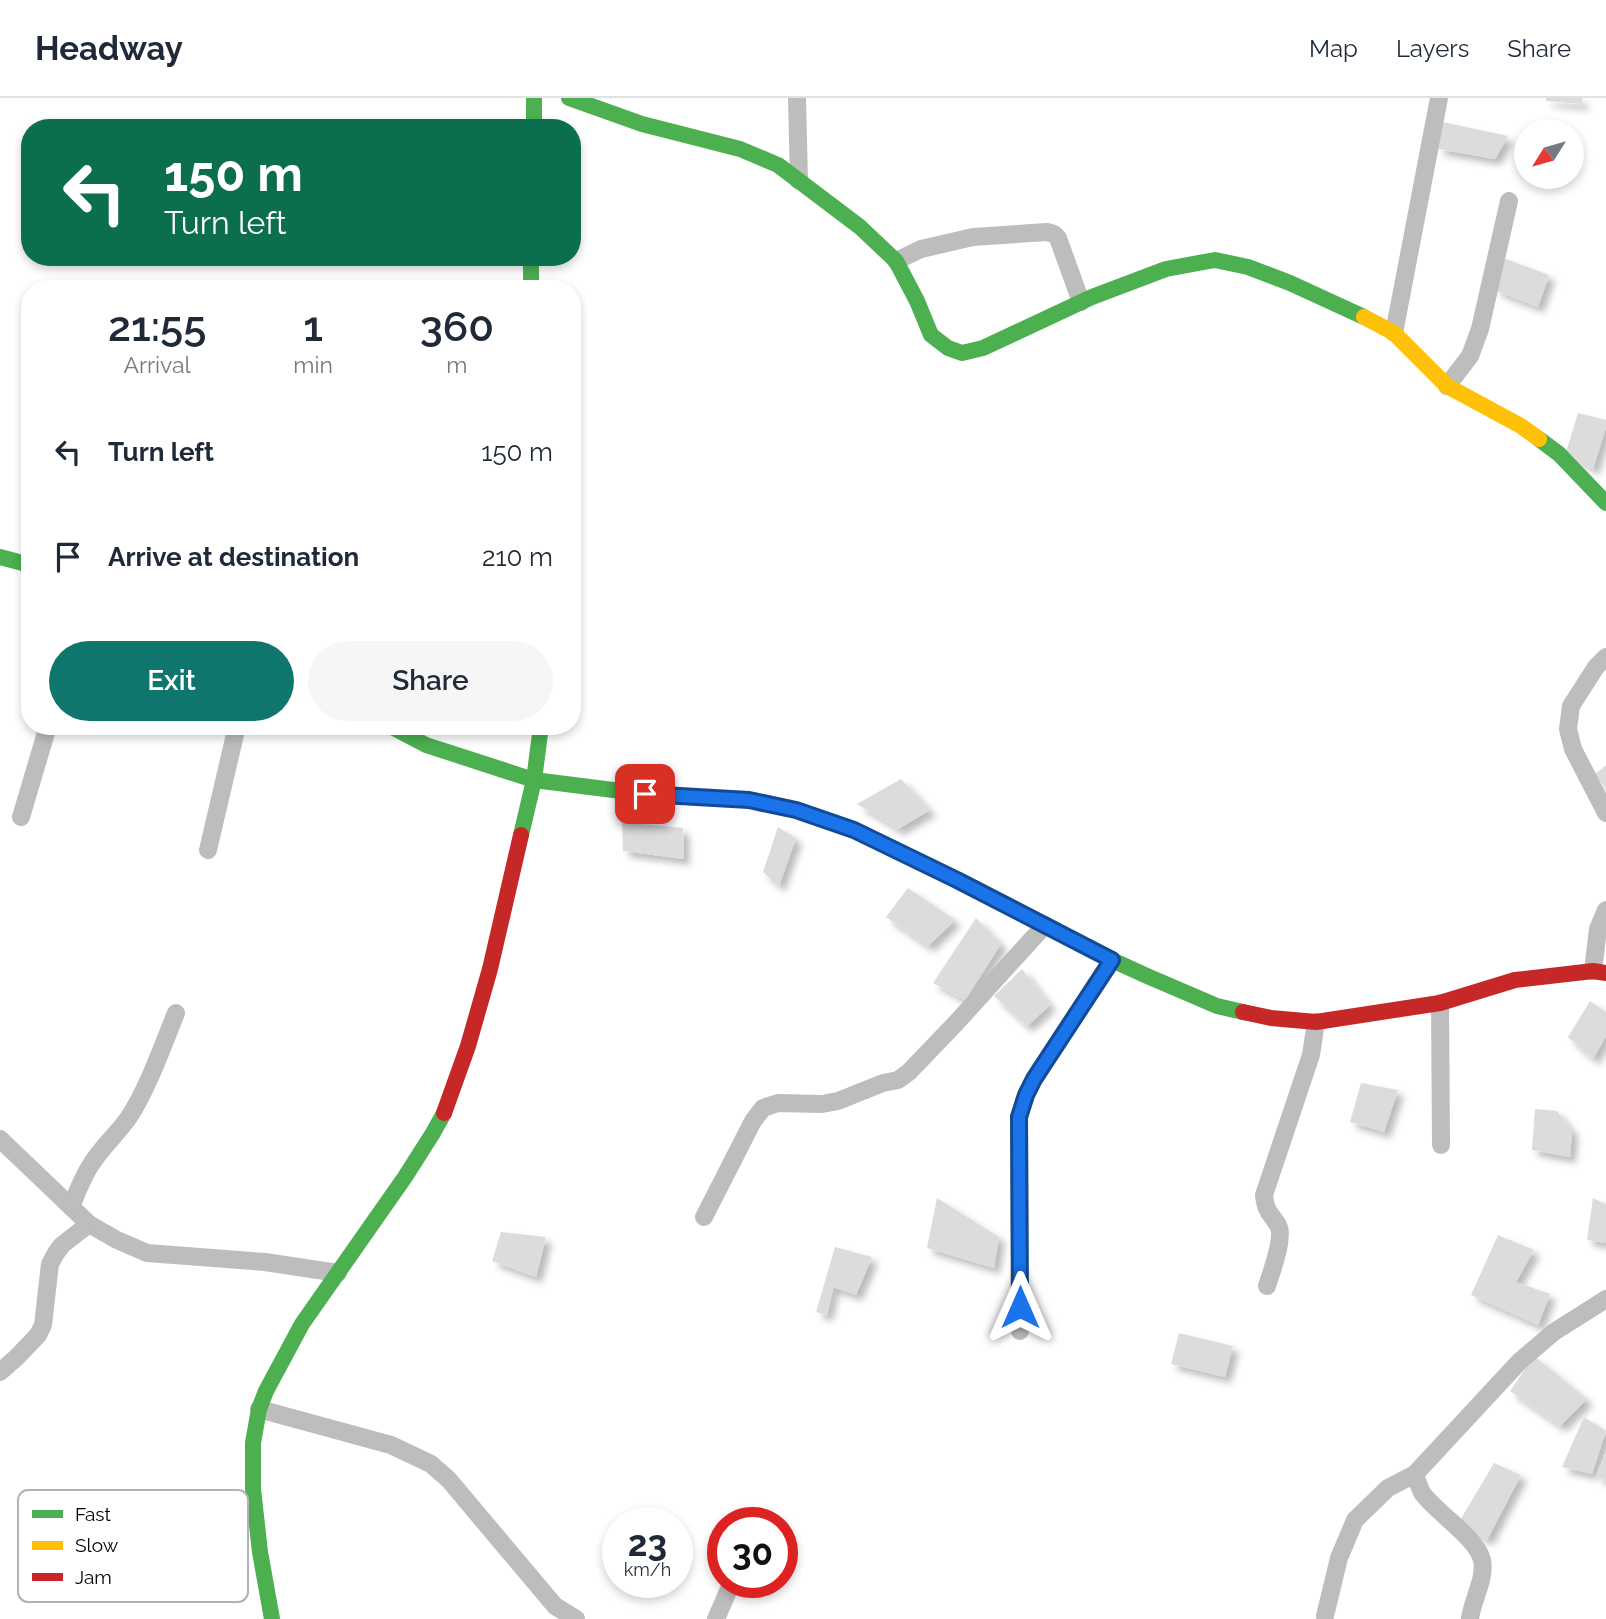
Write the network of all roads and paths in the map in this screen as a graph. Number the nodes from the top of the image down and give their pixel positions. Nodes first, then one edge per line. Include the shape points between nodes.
1 (534, 98) edge
2 (569, 98) edge
3 (797, 98) edge
4 (1439, 98) edge
5 (534, 119) edge
6 (799, 181) junction
7 (1508, 201) dead end
8 (896, 261) junction
9 (1082, 302) junction
10 (1394, 333) junction
11 (1447, 386) junction
12 (1606, 503) edge
13 (0, 557) edge
14 (21, 563) edge
15 (1606, 657) edge
16 (45, 735) edge
17 (235, 735) edge
18 (407, 735) edge
19 (540, 735) edge
20 (534, 780) junction
21 (1606, 813) edge
22 (21, 817) dead end
23 (208, 850) dead end
24 (1606, 910) edge
25 (1045, 925) junction
26 (1112, 960) junction
27 (1600, 972) edge
28 (1440, 1003) junction
29 (176, 1013) dead end
30 (1316, 1022) junction
31 (0, 1139) edge
32 (1441, 1146) dead end
33 (71, 1207) junction
34 (704, 1217) dead end
35 (89, 1224) junction
36 (338, 1273) junction
37 (1267, 1286) dead end
38 (1606, 1299) edge
39 (1020, 1331) dead end
40 (0, 1372) edge
41 (259, 1409) junction
42 (1415, 1474) junction
43 (726, 1598) edge
44 (1325, 1616) dead end
45 (272, 1619) edge
46 (576, 1619) edge
47 (716, 1619) edge
48 (1470, 1619) edge

1 - 5 street
2 - 6 street via 642,124 740,149 778,165
3 - 6 street
4 - 10 street
6 - 8 street
7 - 11 street via 1480,330 1470,356
8 - 9 street via 920,249 973,237 1047,232 1058,238
8 - 9 street via 931,335 962,352 982,348
9 - 10 street via 1167,269 1215,260 1290,283
10 - 11 street
11 - 12 street via 1521,426 1559,454
13 - 14 street
15 - 21 street via 1571,706 1568,729 1573,749
16 - 22 street
17 - 23 street
18 - 20 street
19 - 20 street
20 - 25 street via 645,794 749,800 796,810 854,830
20 - 36 street via 490,969 448,1104 405,1177
24 - 27 street via 1598,929
25 - 26 street
25 - 34 street via 898,1080 838,1101 778,1103 763,1108
26 - 30 street via 1217,1006
26 - 39 street via 1034,1079 1019,1117
27 - 28 street via 1515,980
28 - 30 street
28 - 32 street
29 - 33 street via 140,1098 92,1163
30 - 37 street via 1311,1055 1264,1195 1265,1207 1280,1227
31 - 33 street
33 - 35 street
35 - 36 street via 147,1253
35 - 40 street via 55,1253 43,1325
36 - 41 street via 302,1324
38 - 42 street via 1553,1332 1520,1361
41 - 45 street via 253,1489
41 - 46 street via 391,1445 431,1464 555,1606
42 - 44 street via 1388,1488 1355,1520 1339,1558
42 - 48 street via 1422,1492 1482,1558
43 - 47 street

